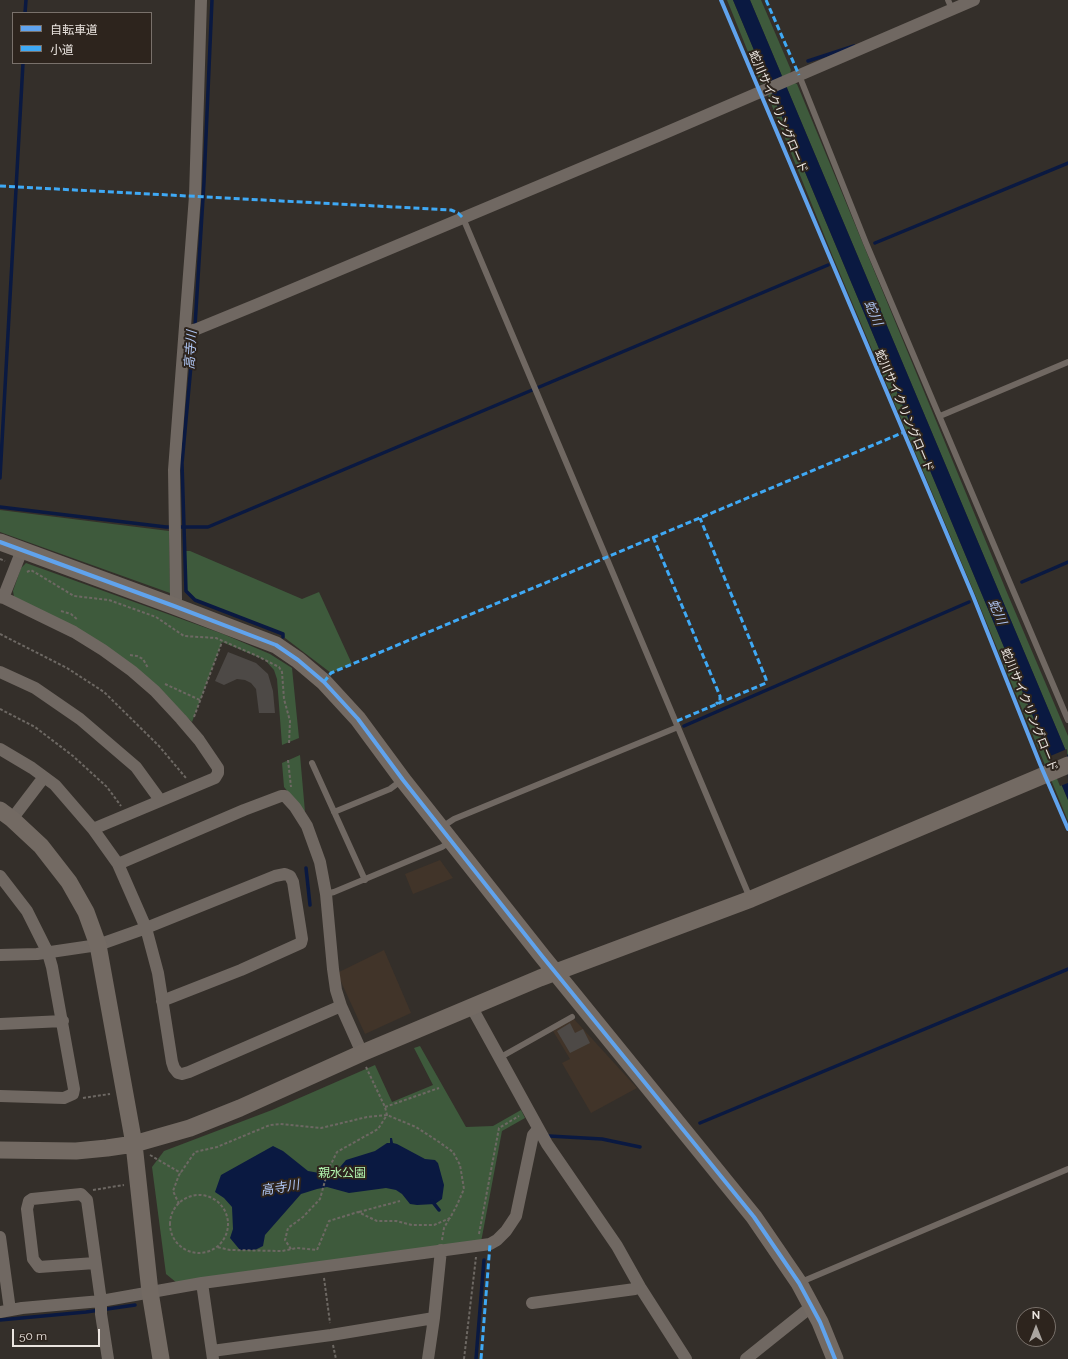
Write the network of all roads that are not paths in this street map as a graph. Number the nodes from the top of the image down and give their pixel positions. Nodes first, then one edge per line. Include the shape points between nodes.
1 (201, 0) edge
2 (974, 0) edge
3 (950, 5) edge
4 (796, 76) junction
5 (463, 218) junction
6 (185, 332) junction
7 (1068, 362) edge
8 (940, 416) junction
9 (0, 542) edge
10 (22, 550) junction
11 (2, 597) edge
12 (174, 606) junction
13 (0, 672) edge
14 (1068, 720) edge
15 (678, 728) junction
16 (0, 749) edge
17 (312, 763) dead end
18 (1068, 766) edge
19 (44, 777) junction
20 (403, 780) junction
21 (160, 800) junction
22 (334, 812) junction
23 (6, 814) edge
24 (441, 828) junction
25 (93, 829) junction
26 (451, 841) junction
27 (118, 864) junction
28 (0, 876) edge
29 (365, 880) junction
30 (326, 894) junction
31 (751, 899) junction
32 (146, 928) junction
33 (98, 944) junction
34 (48, 953) junction
35 (0, 955) edge
36 (557, 972) junction
37 (162, 1000) junction
38 (341, 1006) junction
39 (471, 1006) junction
40 (572, 1017) dead end
41 (63, 1022) junction
42 (0, 1024) edge
43 (364, 1058) junction
44 (498, 1058) junction
45 (0, 1096) edge
46 (538, 1128) junction
47 (134, 1144) junction
48 (0, 1150) edge
49 (1068, 1169) edge
50 (0, 1237) edge
51 (441, 1250) junction
52 (95, 1263) junction
53 (202, 1283) junction
54 (800, 1283) junction
55 (640, 1287) junction
56 (150, 1292) junction
57 (101, 1301) junction
58 (532, 1303) dead end
59 (812, 1306) junction
60 (5, 1311) edge
61 (434, 1318) junction
62 (212, 1355) edge
63 (108, 1359) edge
64 (161, 1359) edge
65 (428, 1359) edge
66 (686, 1359) edge
67 (746, 1359) edge
68 (835, 1359) edge

1 - 6 street via 195,196
2 - 3 street
3 - 4 street
4 - 5 street
4 - 8 lane
5 - 6 street via 252,307
5 - 15 lane
6 - 12 street via 174,470
7 - 8 lane
8 - 14 lane
9 - 10 street
10 - 11 street
10 - 12 street
11 - 21 street via 74,632 103,650 155,692 187,726 218,768 218,773 214,778
12 - 20 street via 276,645 298,660 324,682 358,720
13 - 21 street via 35,688 80,719 136,767
15 - 24 lane via 454,820
15 - 31 lane
16 - 19 street
17 - 22 lane
18 - 31 street
19 - 23 street
19 - 25 street via 55,785
20 - 22 lane via 390,789
20 - 24 street
21 - 25 street
22 - 29 lane
23 - 33 street via 41,846 69,882 86,912
24 - 26 street
25 - 27 street
26 - 29 lane
26 - 36 street
27 - 30 street via 285,796 307,826 320,862
27 - 32 street
28 - 34 street via 27,911
29 - 30 lane
30 - 38 street via 332,969
31 - 36 street
32 - 33 street
32 - 37 street
32 - 37 street via 275,876 285,874 290,876 293,882 301,943 221,979
33 - 34 street
33 - 47 street
34 - 35 street
34 - 41 street
36 - 39 street
36 - 54 street via 754,1217
37 - 38 street via 174,1068 182,1074
38 - 43 street
39 - 43 street
39 - 44 street
40 - 44 lane
41 - 42 street
41 - 45 street via 73,1094 64,1098
43 - 47 street via 216,1118
44 - 46 street
46 - 51 street via 533,1135 516,1216 506,1231 490,1244
46 - 55 street via 618,1246
47 - 48 street via 76,1151
47 - 56 street
49 - 54 lane
50 - 60 street
51 - 53 street
51 - 61 street
52 - 52 street via 85,1196 81,1194 29,1201 27,1209 34,1259 39,1267
52 - 57 street
53 - 56 street
53 - 62 street
54 - 59 street
55 - 58 street
55 - 66 street
56 - 57 street
56 - 64 street
57 - 60 street
57 - 63 street
59 - 67 street
59 - 68 street
61 - 62 street
61 - 65 street

